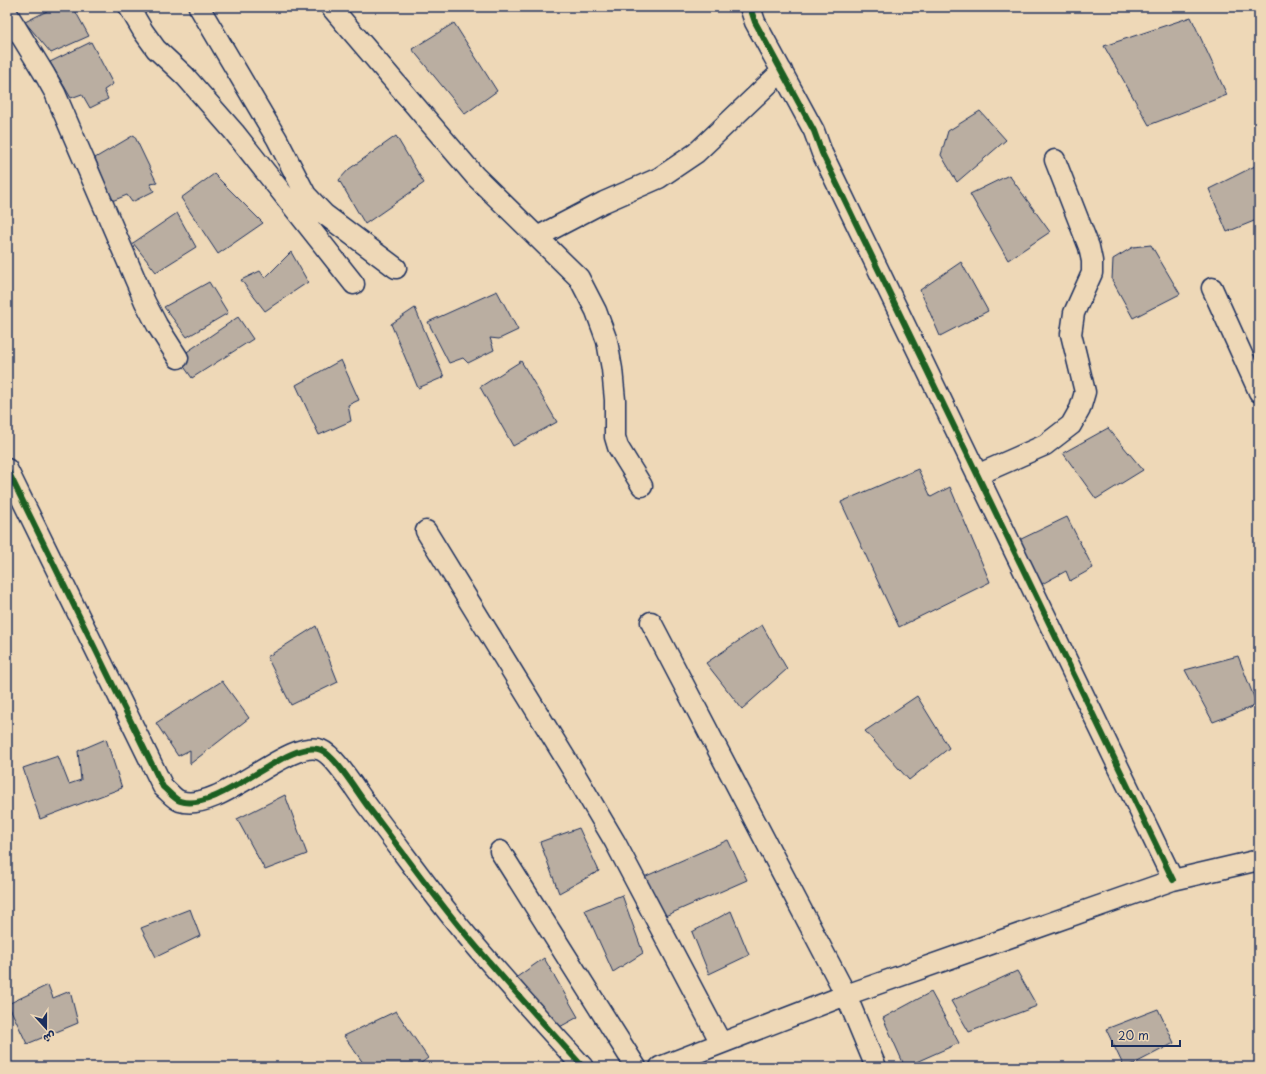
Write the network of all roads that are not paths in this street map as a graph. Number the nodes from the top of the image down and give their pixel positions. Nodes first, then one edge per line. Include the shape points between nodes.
1 (130, 7) edge
2 (199, 7) edge
3 (331, 7) edge
4 (750, 7) edge
5 (7, 13) edge
6 (782, 71) junction
7 (1055, 160) dead end
8 (537, 237) junction
9 (396, 268) dead end
10 (354, 284) dead end
11 (1212, 288) dead end
12 (178, 358) dead end
13 (1259, 392) edge
14 (7, 469) edge
15 (977, 475) junction
16 (642, 486) dead end
17 (426, 530) dead end
18 (651, 622) dead end
19 (500, 851) dead end
20 (1259, 860) edge
21 (1173, 880) junction
22 (846, 995) junction
23 (721, 1043) junction
24 (583, 1067) edge
25 (636, 1067) edge
26 (660, 1067) edge
27 (876, 1067) edge

1 - 10 street via 156,49 185,76 234,132
2 - 9 street via 277,139 306,195 324,214
3 - 8 street via 475,176
4 - 6 street via 755,22
5 - 12 street via 55,93 145,302
6 - 8 street via 696,152 659,178 604,202
6 - 15 street via 814,131 822,153
7 - 15 street via 1092,261 1092,273 1074,313 1071,334 1085,392 1080,409 1070,425 1045,445
8 - 16 street via 579,278 596,311 607,341 612,369 615,437 618,447
11 - 13 street
14 - 24 street via 164,788 179,801 197,802 218,795 292,754 309,748 321,750 332,757 460,926 541,1022
15 - 21 street
17 - 23 street via 614,842
18 - 22 street
19 - 25 street
20 - 21 street
21 - 22 street
22 - 23 street
22 - 27 street
23 - 26 street

